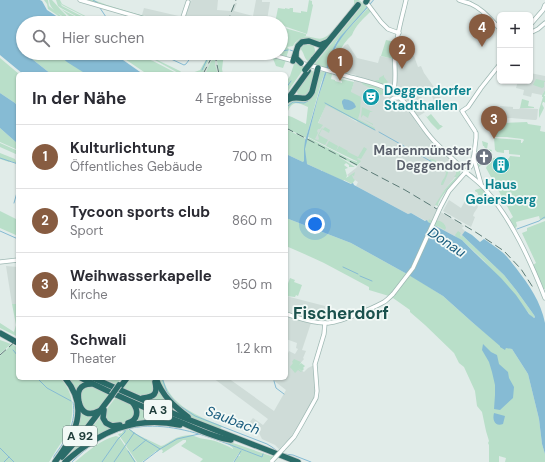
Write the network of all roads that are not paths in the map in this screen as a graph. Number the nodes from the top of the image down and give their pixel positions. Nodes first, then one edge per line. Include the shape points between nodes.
1 (80, 0) edge
2 (406, 0) edge
3 (459, 0) edge
4 (188, 1) edge
5 (366, 1) edge
6 (359, 5) dead end
7 (545, 5) edge
8 (135, 16) edge
9 (183, 16) edge
10 (533, 22) edge
11 (545, 23) edge
12 (497, 26) edge
13 (533, 32) edge
14 (399, 33) junction
15 (334, 36) junction
16 (329, 41) junction
17 (310, 42) junction
18 (296, 53) junction
19 (288, 60) edge
20 (293, 61) junction
21 (301, 63) junction
22 (310, 66) junction
23 (497, 68) edge
24 (319, 70) junction
25 (298, 84) junction
26 (375, 84) junction
27 (395, 86) junction
28 (386, 89) junction
29 (288, 94) edge
30 (393, 94) junction
31 (288, 98) edge
32 (400, 98) junction
33 (303, 99) junction
34 (288, 100) edge
35 (390, 101) dead end
36 (474, 158) junction
37 (466, 172) junction
38 (481, 185) junction
39 (16, 260) edge
40 (0, 262) edge
41 (545, 298) edge
42 (288, 315) edge
43 (325, 323) junction
44 (0, 330) edge
45 (0, 333) edge
46 (16, 340) edge
47 (16, 340) edge
48 (66, 380) edge
49 (91, 380) edge
50 (103, 380) edge
51 (124, 380) edge
52 (155, 380) edge
53 (156, 380) edge
54 (93, 381) edge
55 (143, 398) junction
56 (129, 401) junction
57 (103, 410) junction
58 (188, 417) junction
59 (210, 428) junction
60 (196, 429) junction
61 (231, 440) junction
62 (55, 462) edge
63 (58, 462) edge
64 (62, 462) edge
65 (66, 462) edge
66 (272, 462) edge
67 (289, 462) edge
68 (298, 462) edge

1 - 8 main road
2 - 14 main road
3 - 12 main road via 470,3
4 - 9 main road
5 - 14 main road via 388,29
6 - 15 highway
7 - 10 main road
11 - 13 main road
14 - 27 main road via 395,57
15 - 16 highway
15 - 22 highway
16 - 17 highway via 320,45
16 - 22 highway
17 - 18 highway via 301,43
17 - 22 highway via 316,50
18 - 20 highway
18 - 21 highway via 296,58
19 - 20 main road
20 - 21 main road
21 - 22 main road
22 - 24 highway
22 - 25 highway
22 - 29 highway
23 - 36 main road via 468,107 462,110 475,132
24 - 26 main road
24 - 33 highway via 311,94
25 - 31 highway
25 - 33 highway via 296,92
26 - 28 main road
26 - 30 main road
27 - 28 main road
27 - 30 main road
27 - 32 main road
28 - 30 main road
30 - 32 main road
32 - 35 main road
32 - 37 main road via 434,141
33 - 34 highway
36 - 37 main road
36 - 38 main road
37 - 38 main road
37 - 43 main road, bridge via 450,191 413,268 393,294 384,302 334,323
38 - 41 main road via 496,202 517,238
39 - 40 main road
42 - 43 main road
43 - 66 main road, bridge via 315,364 316,398 294,437
44 - 46 highway
45 - 47 highway
48 - 62 highway, A 92 via 75,393 78,416 74,433
49 - 61 highway, A 3
50 - 55 highway, A 3
51 - 57 highway, A 92, bridge
52 - 55 highway, A 3 via 156,392 151,397
53 - 58 highway via 169,402
54 - 56 highway, A 3
54 - 57 highway via 79,390 80,406 89,414
54 - 59 highway, A 3
55 - 58 highway, A 3
56 - 57 highway, A 92 via 137,412 130,423 108,425 103,419
56 - 60 highway, A 3
57 - 63 highway, A 92
57 - 64 highway, A 92
58 - 59 highway, A 3
59 - 68 highway, A 3
60 - 61 highway, A 3
60 - 65 highway, A 3 via 166,423 129,425 94,439
61 - 67 highway, A 3

